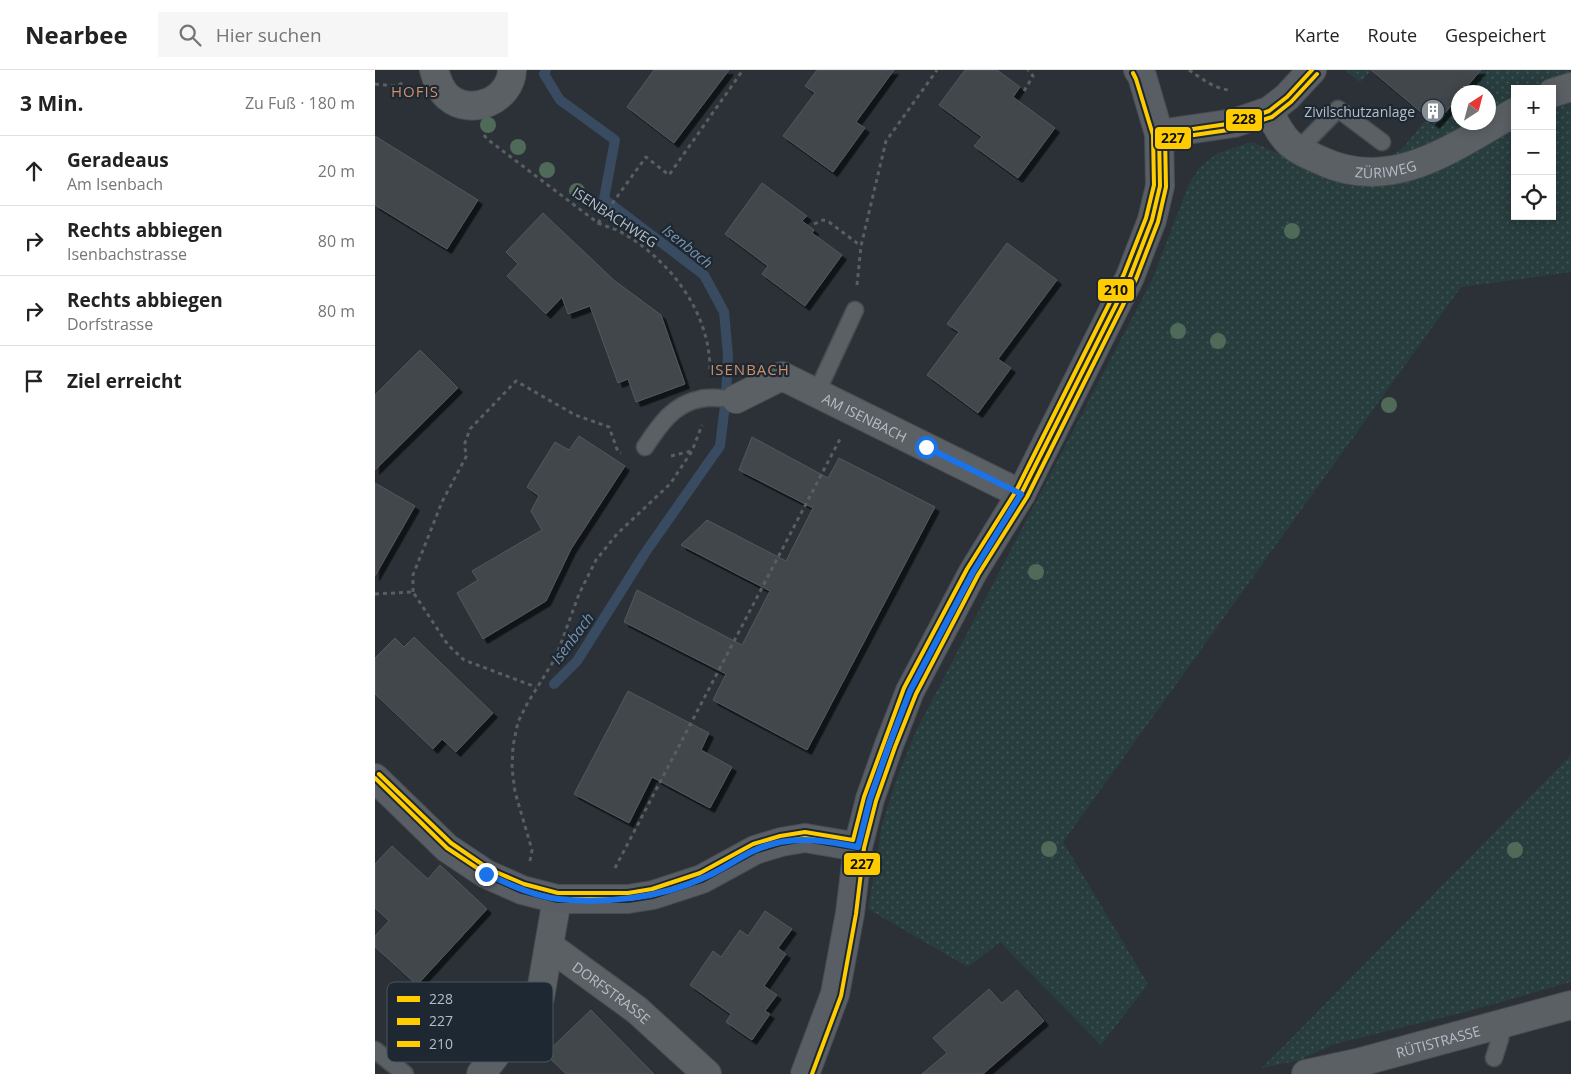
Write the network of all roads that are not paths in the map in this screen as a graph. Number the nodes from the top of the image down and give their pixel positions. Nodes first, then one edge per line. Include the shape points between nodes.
1 (512, 70) edge
2 (1138, 70) edge
3 (1312, 70) edge
4 (423, 75) edge
5 (1571, 87) edge
6 (1556, 92) edge
7 (1269, 111) junction
8 (1511, 114) edge
9 (1159, 134) junction
10 (1382, 142) dead end
11 (1298, 150) junction
12 (855, 310) road end
13 (817, 392) junction
14 (736, 399) joint
15 (645, 447) dead end
16 (1021, 494) junction
17 (375, 778) edge
18 (858, 847) junction
19 (557, 899) junction
20 (549, 946) junction
21 (543, 982) edge
22 (1571, 1005) edge
23 (1502, 1024) junction
24 (375, 1050) edge
25 (1494, 1058) dead end
26 (387, 1060) edge
27 (390, 1062) edge
28 (490, 1062) edge
29 (405, 1074) edge
30 (481, 1074) edge
31 (707, 1074) edge
32 (805, 1074) edge
33 (1306, 1074) edge

1 - 4 street via 505,90 494,100 479,106 463,105 449,98
2 - 9 main road
3 - 7 main road
5 - 6 street
7 - 9 main road via 1234,123
7 - 11 street, ZÜRIWEG via 1281,136
8 - 11 street, ZÜRIWEG via 1438,156 1411,167 1371,173 1336,168
9 - 16 main road via 1160,186 1143,248
10 - 11 lane via 1338,109
12 - 13 lane
13 - 14 street, AM ISENBACH via 782,376
13 - 16 street, AM ISENBACH
14 - 15 lane via 700,398 678,407 660,424
16 - 18 main road via 973,572 910,691 873,790
17 - 19 main road via 447,848 486,874 522,890
18 - 19 main road via 805,838 781,842 755,850 703,879 653,895 628,899
18 - 32 main road via 835,994
19 - 20 street
20 - 21 street
20 - 31 street, DORFSTRASSE via 637,1010
22 - 23 street, RÜTISTRASSE
23 - 25 lane
23 - 33 street, RÜTISTRASSE
24 - 26 lane
27 - 29 lane
28 - 30 street

